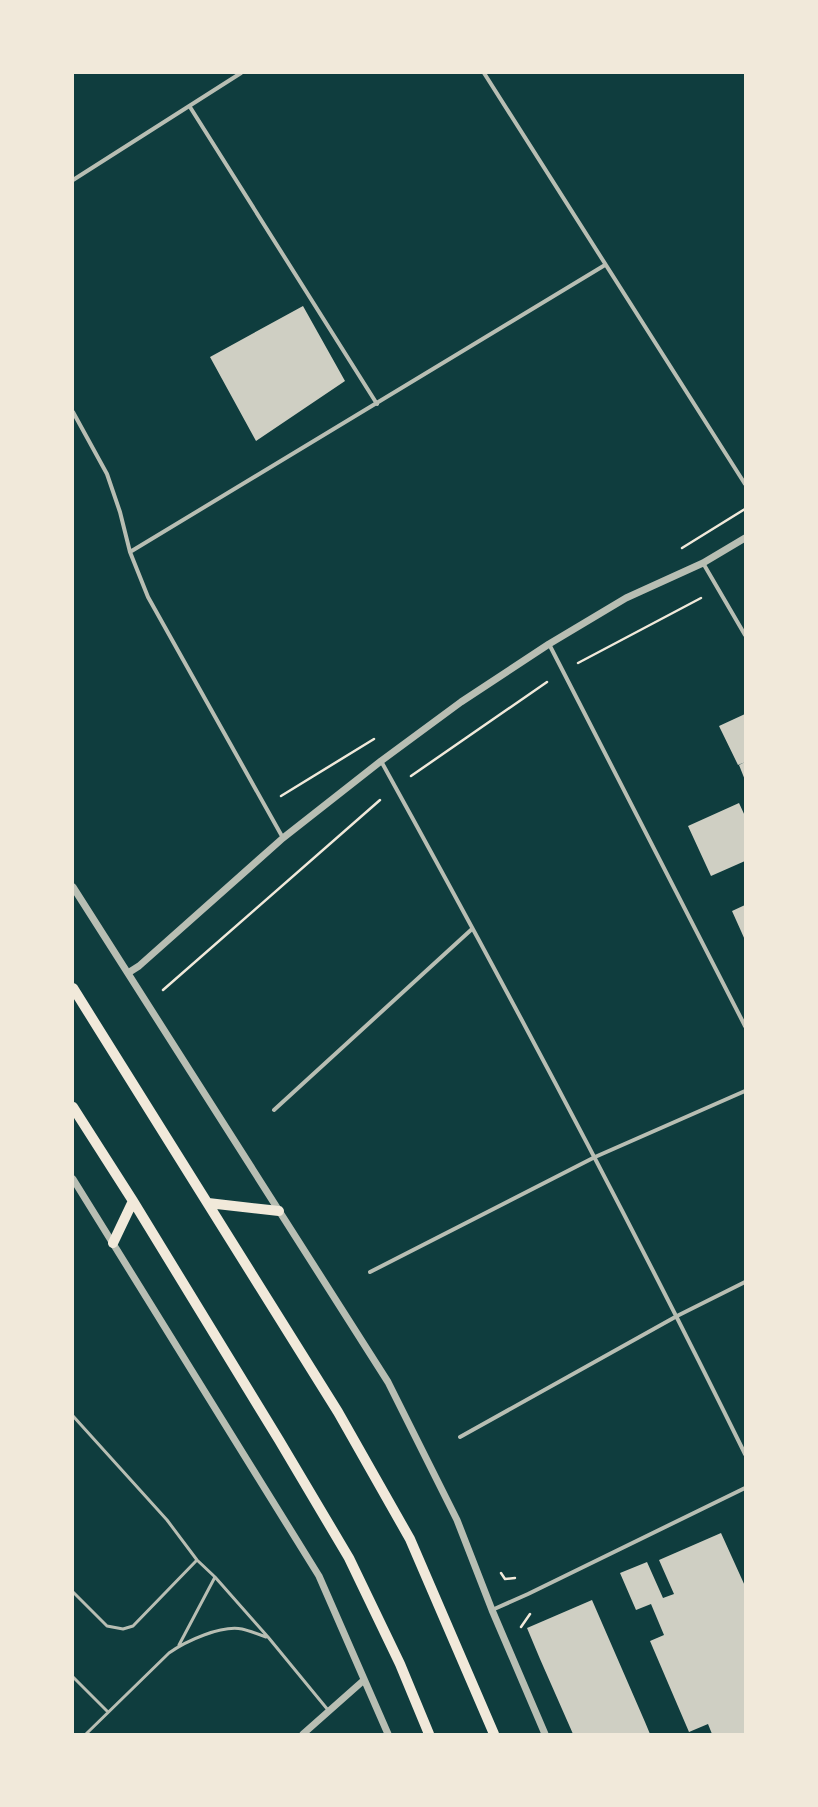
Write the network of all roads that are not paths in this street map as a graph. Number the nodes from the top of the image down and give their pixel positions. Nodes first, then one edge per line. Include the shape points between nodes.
1 (241, 73) edge
2 (484, 73) edge
3 (190, 107) junction
4 (73, 180) edge
5 (605, 265) junction
6 (377, 404) junction
7 (73, 412) edge
8 (745, 484) edge
9 (745, 538) edge
10 (130, 552) junction
11 (703, 563) junction
12 (745, 635) edge
13 (549, 644) junction
14 (381, 761) junction
15 (282, 838) junction
16 (73, 887) edge
17 (472, 929) junction
18 (128, 973) junction
19 (73, 988) edge
20 (745, 1026) edge
21 (745, 1091) edge
22 (73, 1107) edge
23 (274, 1110) dead end
24 (595, 1157) junction
25 (73, 1179) edge
26 (133, 1201) junction
27 (208, 1203) junction
28 (279, 1211) junction
29 (113, 1243) junction
30 (370, 1272) dead end
31 (745, 1282) edge
32 (677, 1316) junction
33 (73, 1416) edge
34 (460, 1437) dead end
35 (745, 1454) edge
36 (745, 1488) edge
37 (197, 1560) junction
38 (215, 1577) junction
39 (73, 1592) edge
40 (492, 1610) junction
41 (268, 1638) junction
42 (179, 1645) junction
43 (73, 1677) edge
44 (364, 1680) junction
45 (329, 1711) junction
46 (108, 1712) junction
47 (86, 1734) edge
48 (303, 1734) edge
49 (388, 1734) edge
50 (429, 1734) edge
51 (494, 1734) edge
52 (545, 1734) edge

1 - 3 street
2 - 5 street
3 - 4 street
3 - 6 street
5 - 6 street
5 - 8 street
6 - 10 street
7 - 10 street via 107,474
9 - 11 street
10 - 15 street via 148,597
11 - 12 street
11 - 13 street via 626,598
13 - 14 street via 461,702
13 - 20 street
14 - 15 street
14 - 17 street
15 - 18 street
16 - 18 street
17 - 23 street
17 - 24 street
18 - 28 street
19 - 27 main road
21 - 24 street
22 - 26 main road
24 - 30 street
24 - 32 street
25 - 29 street
26 - 29 main road
26 - 50 main road via 349,1558 400,1664
27 - 28 main road
27 - 51 main road via 338,1412 410,1539
28 - 40 street via 388,1382 456,1520
29 - 44 street via 319,1576
31 - 32 street
32 - 34 street
32 - 35 street
33 - 37 lane via 167,1520
36 - 40 street
37 - 38 lane
37 - 39 lane via 133,1626 106,1626
38 - 41 lane
38 - 42 lane
40 - 52 street
41 - 42 lane via 241,1629 223,1629
41 - 45 lane
42 - 46 lane
43 - 46 lane
44 - 45 street
44 - 49 street
45 - 48 street
46 - 47 lane

